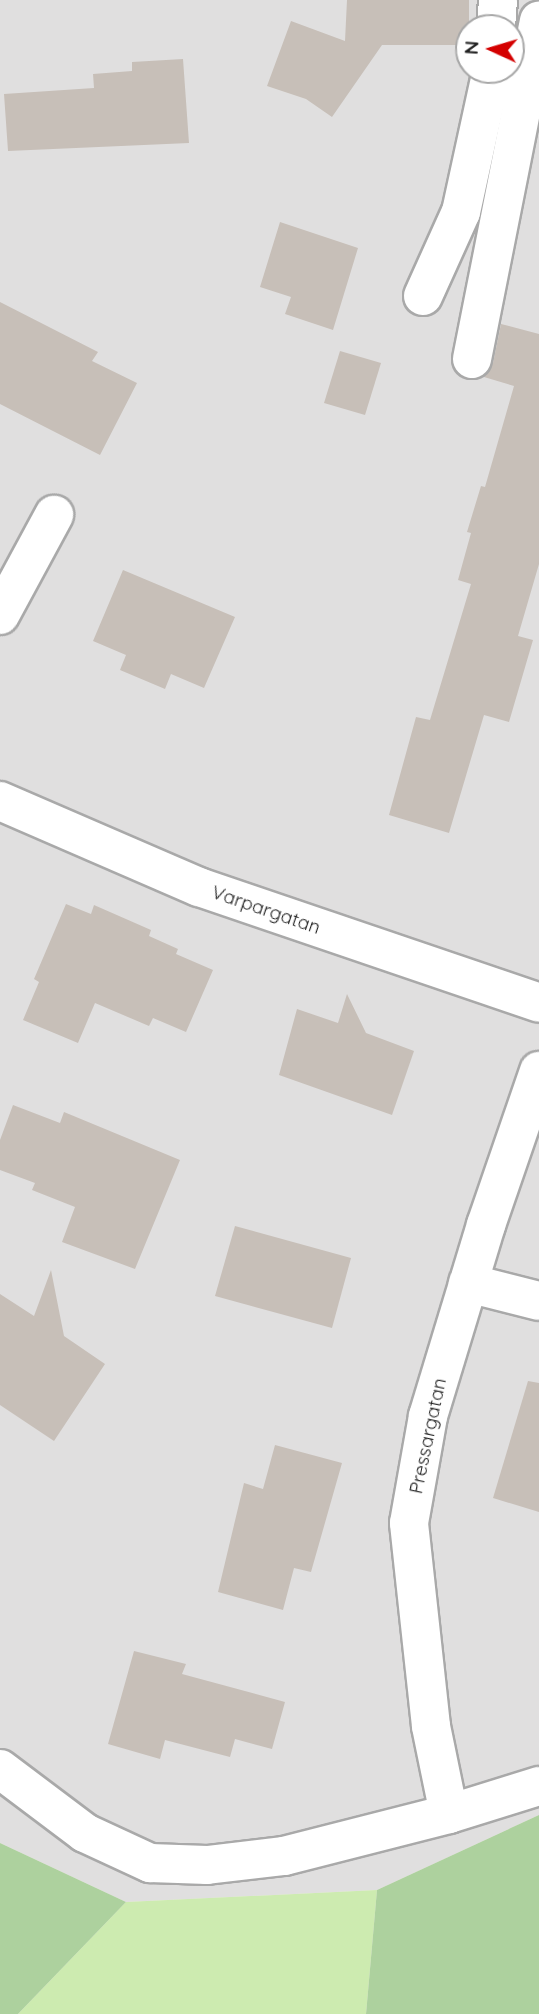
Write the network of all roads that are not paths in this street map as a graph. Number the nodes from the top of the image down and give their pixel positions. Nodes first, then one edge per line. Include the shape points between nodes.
1 (539, 21) edge
2 (489, 84) edge
3 (423, 296) dead end
4 (472, 359) dead end
5 (54, 515) dead end
6 (0, 615) edge
7 (0, 801) edge
8 (539, 1003) edge
9 (539, 1072) edge
10 (468, 1283) junction
11 (539, 1301) edge
12 (0, 1769) edge
13 (539, 1786) edge
14 (449, 1814) junction

1 - 4 street
2 - 3 street via 461,212
5 - 6 street
7 - 8 street, Varpargatan via 199,887
9 - 10 street, Pressargatan
10 - 11 street
10 - 14 street, Pressargatan via 429,1416 409,1523 431,1726
12 - 14 street via 85,1833 150,1863 206,1865 284,1856
13 - 14 street

